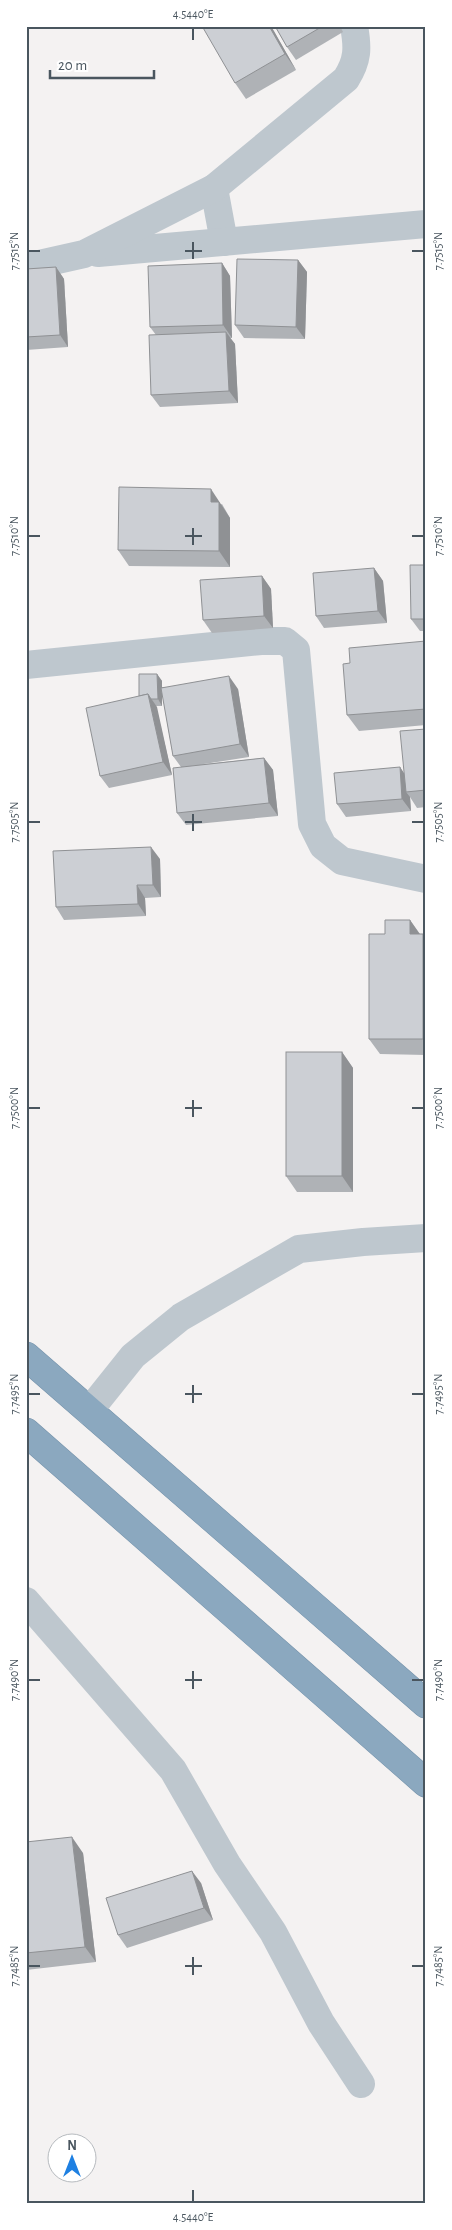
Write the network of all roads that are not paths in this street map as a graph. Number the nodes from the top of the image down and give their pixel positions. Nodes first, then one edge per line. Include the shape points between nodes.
1 (354, 26) edge
2 (214, 188) junction
3 (426, 224) edge
4 (224, 242) junction
5 (84, 254) junction
6 (26, 267) edge
7 (26, 666) edge
8 (426, 879) edge
9 (426, 1238) edge
10 (26, 1356) edge
11 (90, 1411) junction
12 (26, 1432) edge
13 (26, 1601) edge
14 (426, 1704) edge
15 (426, 1783) edge
16 (361, 2084) dead end

1 - 2 street via 358,44 355,65 346,79
2 - 4 street
2 - 5 street
3 - 4 street
4 - 5 street
5 - 6 street
7 - 8 street via 285,640 296,650 312,824 323,846 342,861
9 - 11 street via 299,1249 181,1317 133,1356
10 - 11 highway
11 - 14 highway
12 - 15 highway
13 - 16 street via 173,1770 227,1864 272,1932 321,2023

